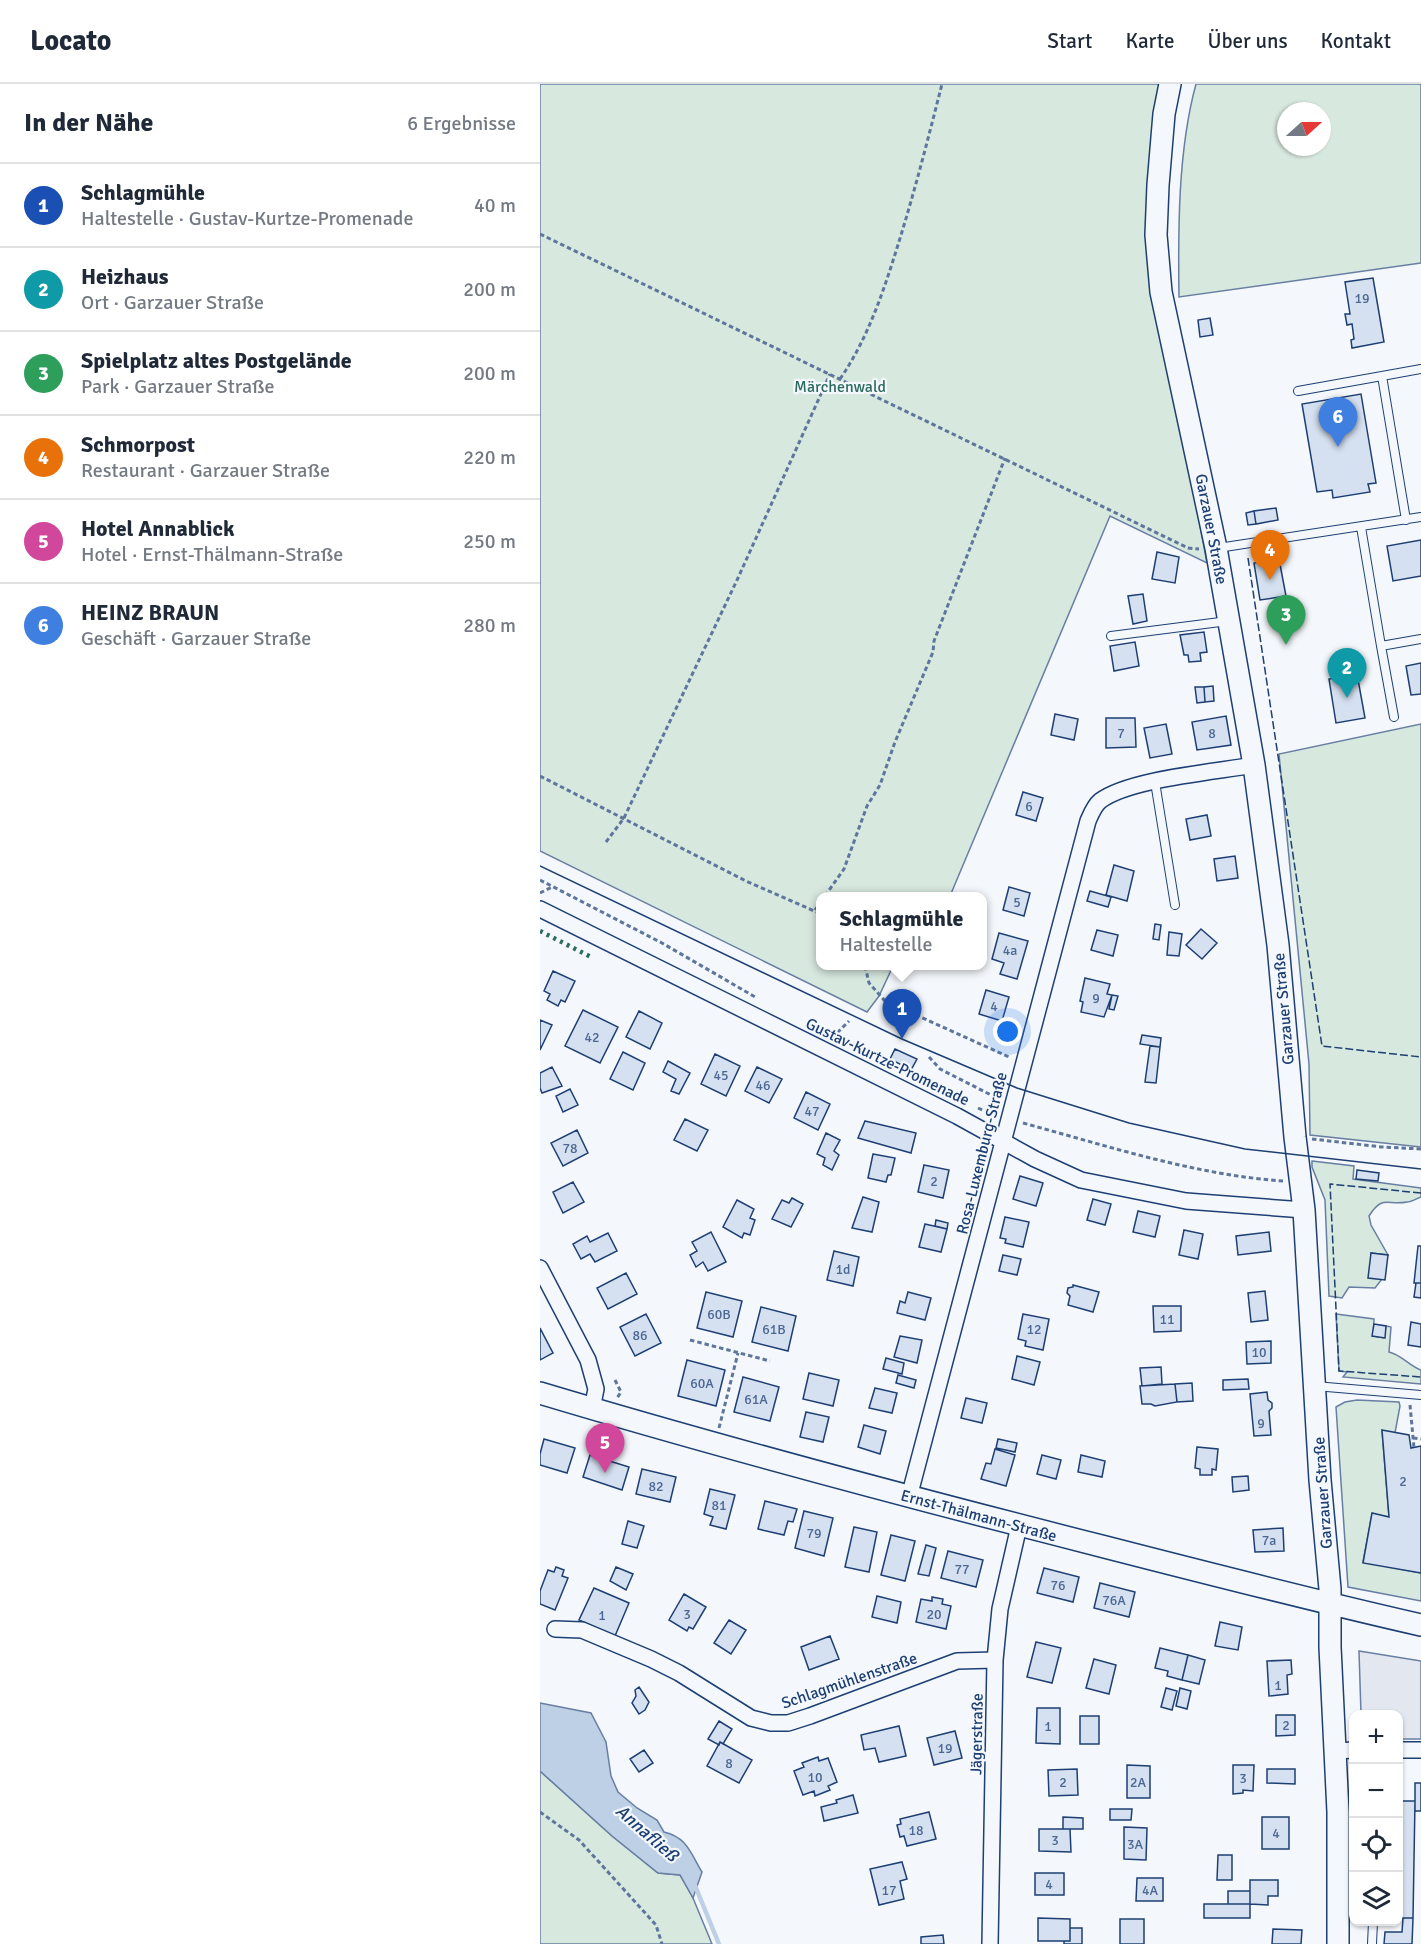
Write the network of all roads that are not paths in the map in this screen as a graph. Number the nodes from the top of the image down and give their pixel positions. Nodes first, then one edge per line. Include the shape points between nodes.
1 (1170, 84) edge
2 (1421, 369) edge
3 (1382, 376) junction
4 (1298, 391) dead end
5 (1421, 517) edge
6 (1406, 520) junction
7 (1361, 527) junction
8 (1216, 548) junction
9 (1230, 621) junction
10 (1111, 636) dead end
11 (1421, 639) edge
12 (1382, 646) junction
13 (1394, 717) dead end
14 (1254, 765) junction
15 (1155, 782) junction
16 (1175, 905) dead end
17 (540, 909) edge
18 (1004, 1141) junction
19 (1304, 1210) junction
20 (540, 1268) edge
21 (1315, 1386) junction
22 (540, 1393) edge
23 (1421, 1395) edge
24 (592, 1409) junction
25 (909, 1497) junction
26 (1019, 1526) junction
27 (1330, 1604) junction
28 (1421, 1625) edge
29 (555, 1629) dead end
30 (995, 1660) junction
31 (1345, 1750) edge
32 (1403, 1750) edge
33 (1421, 1750) edge
34 (1373, 1926) edge
35 (990, 1944) edge
36 (1338, 1944) edge
37 (1372, 1944) edge

1 - 8 street, Garzauer Straße via 1158,185 1156,235 1161,292
2 - 3 lane
3 - 4 lane
3 - 6 lane
5 - 6 lane
6 - 7 lane
7 - 8 lane
7 - 12 lane
8 - 9 street, Garzauer Straße
9 - 10 lane
9 - 14 street, Garzauer Straße
11 - 12 lane
12 - 13 lane
14 - 15 street, Rosa-Luxemburg-Straße
14 - 19 street, Garzauer Straße via 1278,945
15 - 16 lane
15 - 18 street, Rosa-Luxemburg-Straße via 1110,795 1098,803 1088,821
17 - 18 street, Gustav-Kurtze-Promenade via 829,1044
18 - 19 street, Gustav-Kurtze-Promenade via 1091,1183 1186,1201
18 - 25 street, Rosa-Luxemburg-Straße
19 - 21 street, Garzauer Straße
20 - 24 street via 588,1360 597,1389
21 - 23 lane
21 - 27 street, Garzauer Straße
22 - 24 street, Ernst-Thälmann-Straße
24 - 25 street, Ernst-Thälmann-Straße
25 - 26 street, Ernst-Thälmann-Straße
26 - 27 street, Ernst-Thälmann-Straße
26 - 30 street, Jägerstraße via 1000,1609
27 - 28 street, Ernst-Thälmann-Straße
27 - 31 street, Garzauer Straße via 1330,1647
29 - 30 street, Schlagmühlenstraße via 582,1630 651,1659 751,1718 771,1723 788,1723 810,1716 957,1660
30 - 35 street, Jägerstraße
31 - 36 street, Garzauer Straße via 1338,1812
32 - 33 street
34 - 37 lane

